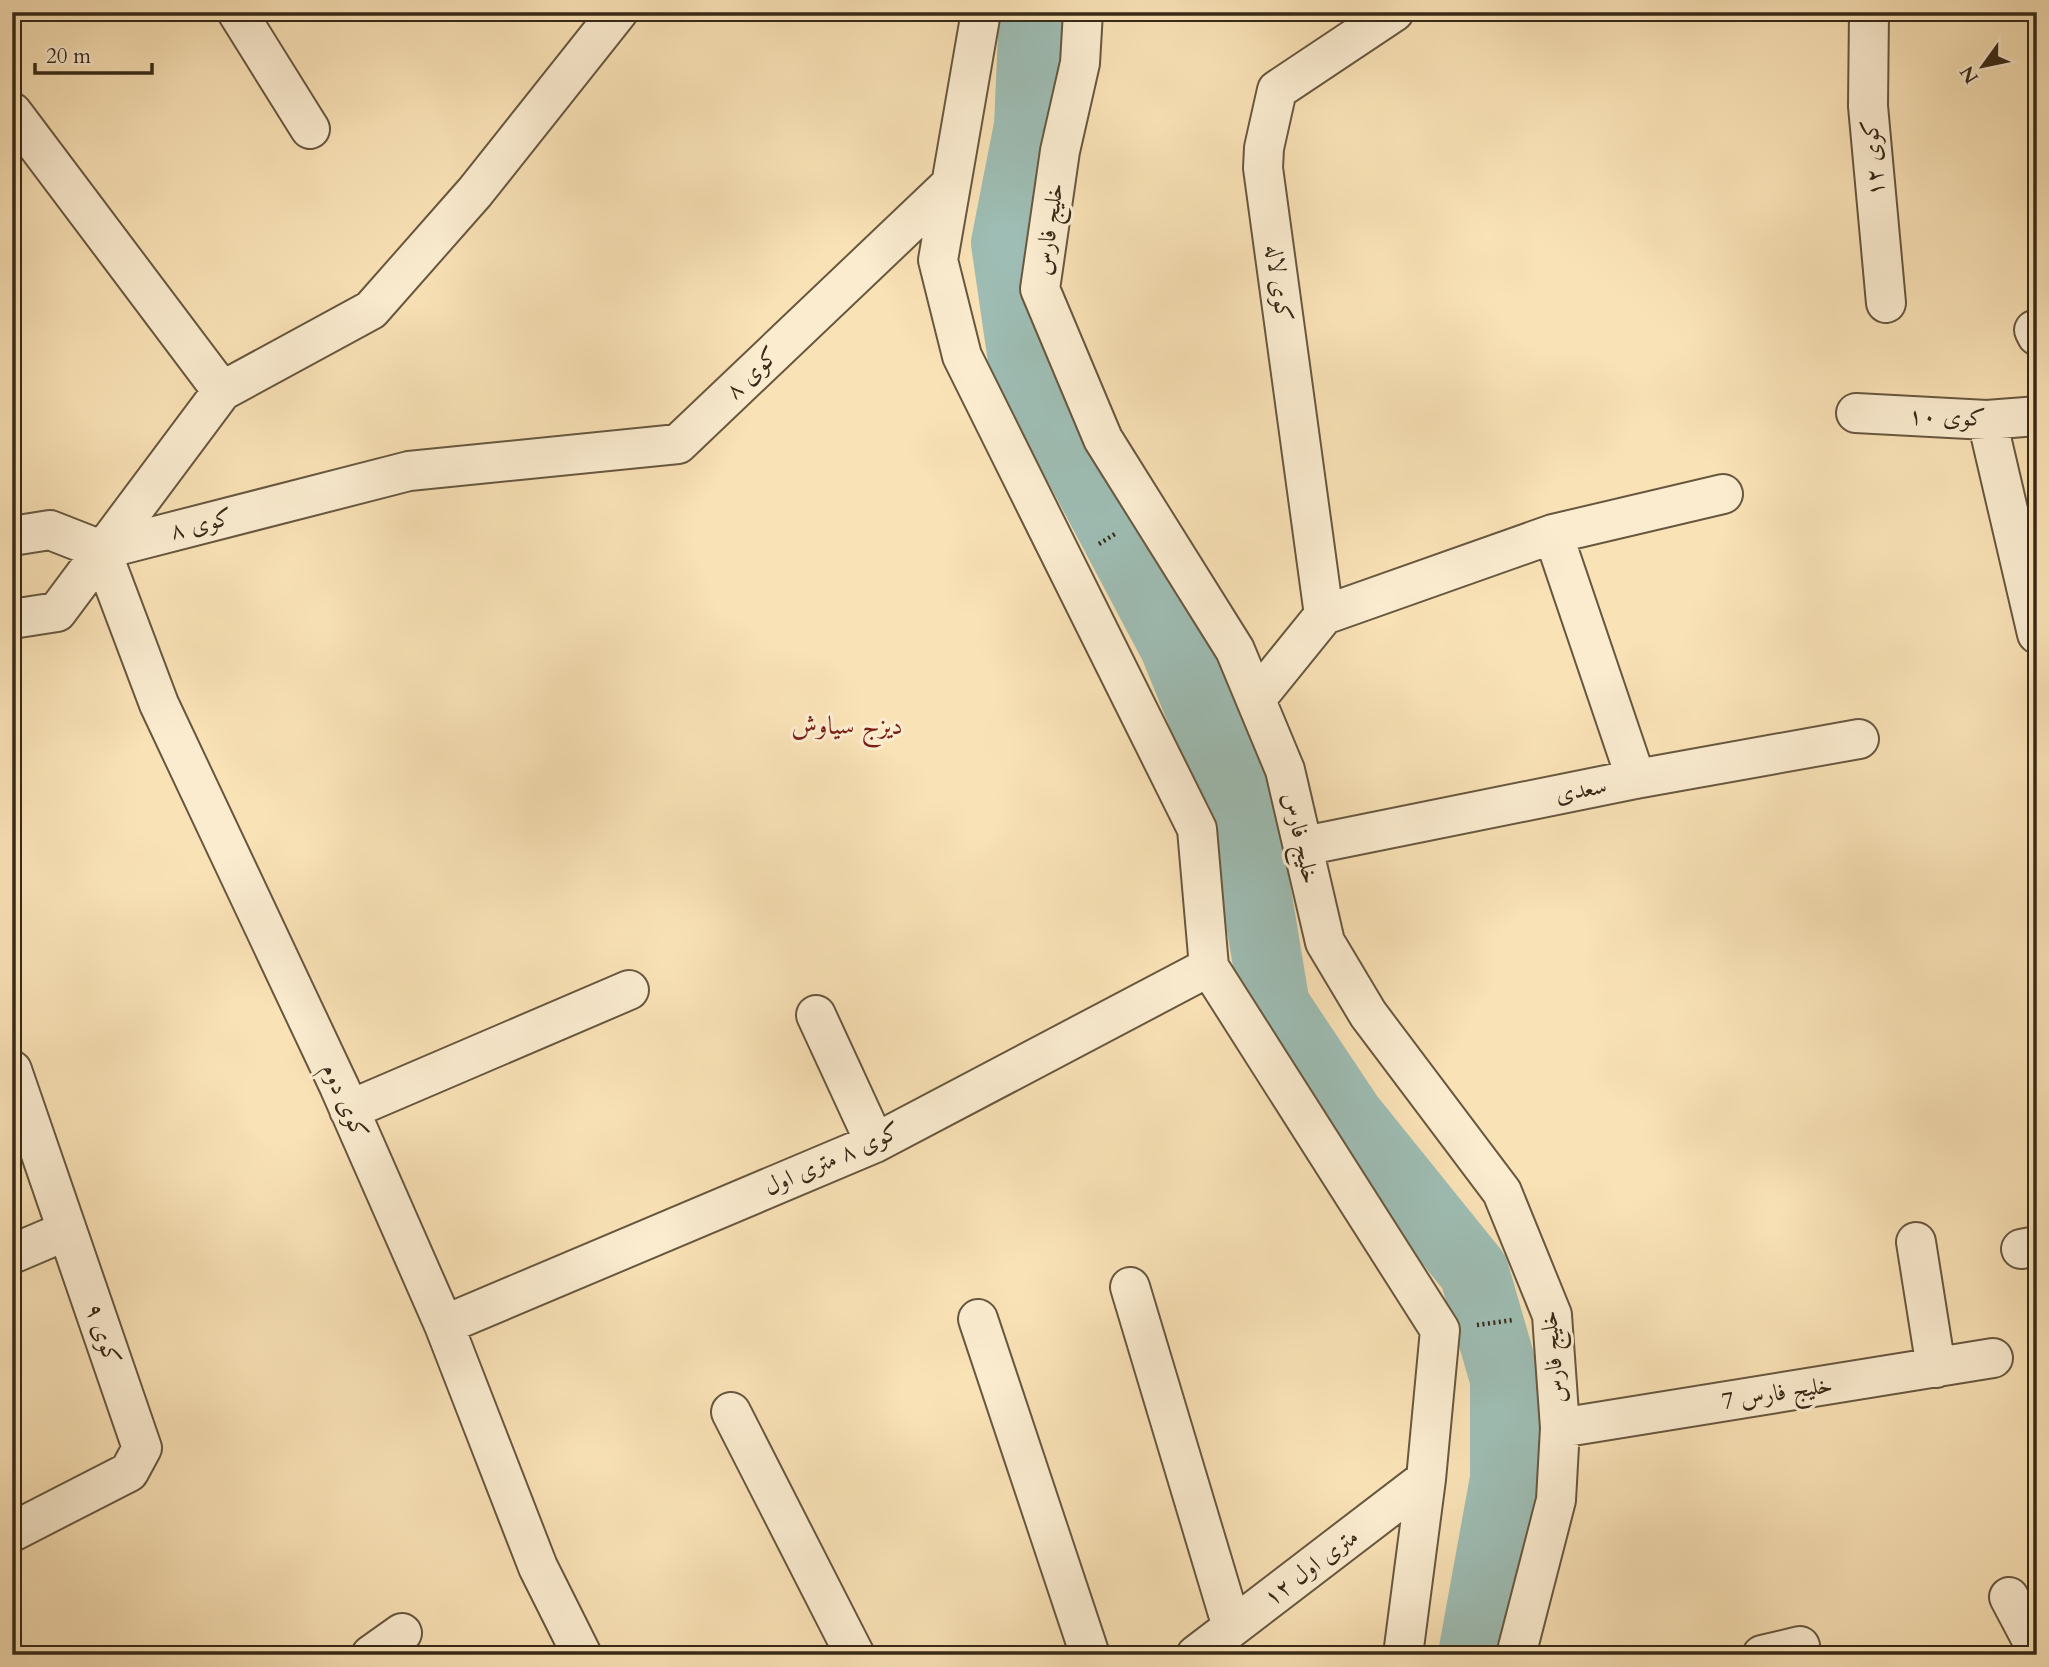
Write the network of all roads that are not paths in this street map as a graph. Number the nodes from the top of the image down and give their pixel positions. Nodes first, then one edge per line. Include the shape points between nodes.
1 (237, 12) edge
2 (618, 12) edge
3 (981, 12) edge
4 (1083, 12) edge
5 (1394, 12) edge
6 (1870, 12) edge
7 (12, 112) edge
8 (310, 129) dead end
9 (949, 186) junction
10 (1886, 303) dead end
11 (2037, 330) edge
12 (2037, 336) edge
13 (222, 391) junction
14 (1856, 414) dead end
15 (2037, 416) edge
16 (1987, 420) junction
17 (1723, 494) dead end
18 (1553, 534) junction
19 (12, 536) edge
20 (101, 550) junction
21 (1324, 615) junction
22 (12, 619) edge
23 (2037, 634) edge
24 (1255, 699) junction
25 (1859, 739) dead end
26 (1636, 779) junction
27 (1304, 846) junction
28 (1209, 967) junction
29 (629, 990) dead end
30 (817, 1015) dead end
31 (12, 1070) edge
32 (349, 1110) junction
33 (875, 1143) junction
34 (66, 1231) junction
35 (1916, 1242) dead end
36 (12, 1254) edge
37 (1130, 1287) dead end
38 (978, 1320) dead end
39 (444, 1325) junction
40 (1993, 1359) dead end
41 (1936, 1367) junction
42 (731, 1412) dead end
43 (1560, 1428) junction
44 (1426, 1479) junction
45 (12, 1532) edge
46 (2009, 1597) dead end
47 (1232, 1627) junction
48 (402, 1633) dead end
49 (1800, 1646) dead end
50 (2037, 1650) edge
51 (371, 1655) edge
52 (582, 1655) edge
53 (855, 1655) edge
54 (1090, 1655) edge
55 (1196, 1655) edge
56 (1403, 1655) edge
57 (1516, 1655) edge
58 (1762, 1655) edge

1 - 8 street
2 - 13 street, کوی ۸ via 475,192 371,310
3 - 9 street
4 - 24 street, خلیج فارس via 1080,63 1060,151 1040,289 1103,439 1235,650
5 - 21 street, کوی لاله via 1277,90 1264,148
6 - 10 street, کوی ۱۲ via 1868,106
7 - 13 street
9 - 20 street, کوی ۸ via 678,444 408,471
9 - 28 street via 938,260 962,356 1197,829
11 - 12 street
13 - 20 street, کوی ۸
14 - 16 street, کوی ۱۰
15 - 16 street, کوی ۱۰
16 - 23 street
17 - 18 street
18 - 21 street
18 - 26 street
19 - 20 street via 50,530
20 - 22 street via 57,612
20 - 32 street, کوی دوم via 159,704
21 - 24 street
24 - 27 street, خلیج فارس via 1285,770
25 - 26 street, سعدی
26 - 27 street, سعدی
27 - 43 street, خلیج فارس via 1325,942 1368,1014 1502,1192 1552,1315
28 - 33 street, کوی ۸ متری اول
28 - 44 street via 1440,1330
29 - 32 street
30 - 33 street
31 - 34 street, کوی ۹
32 - 39 street, کوی دوم
33 - 39 street, کوی ۸ متری اول
34 - 36 street
34 - 45 street, کوی ۹ via 142,1448 129,1472
35 - 41 street
37 - 47 street
38 - 54 street
39 - 52 street, کوی دوم via 538,1567
40 - 41 street, خلیج فارس 7
41 - 43 street, خلیج فارس 7
42 - 53 street
43 - 57 street, خلیج فارس via 1556,1500
44 - 47 street, ۱۲ متری اول
44 - 56 street
46 - 50 street
47 - 55 street, ۱۲ متری اول
48 - 51 street
49 - 58 street

